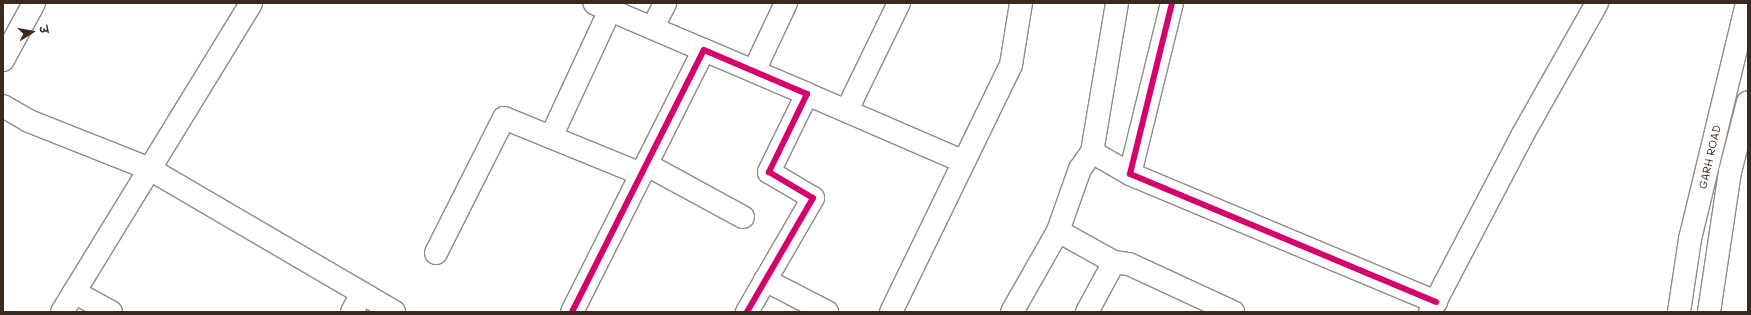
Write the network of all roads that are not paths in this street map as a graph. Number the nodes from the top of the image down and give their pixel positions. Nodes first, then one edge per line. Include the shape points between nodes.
1 (34, 3) edge
2 (251, 3) edge
3 (665, 3) edge
4 (786, 3) edge
5 (899, 3) edge
6 (1021, 3) edge
7 (1117, 3) edge
8 (1172, 3) edge
9 (1597, 3) edge
10 (1747, 3) edge
11 (602, 7) edge
12 (653, 27) junction
13 (704, 50) junction
14 (3, 60) edge
15 (754, 71) junction
16 (807, 94) junction
17 (1748, 102) edge
18 (3, 106) edge
19 (847, 110) junction
20 (551, 137) junction
21 (1092, 152) junction
22 (964, 162) junction
23 (148, 168) junction
24 (641, 174) junction
25 (1130, 174) junction
26 (1706, 174) junction
27 (1729, 178) junction
28 (743, 217) dead end
29 (1058, 231) junction
30 (436, 253) dead end
31 (1114, 262) junction
32 (765, 280) junction
33 (1684, 281) junction
34 (1713, 285) junction
35 (74, 292) junction
36 (357, 303) edge
37 (1433, 307) edge
38 (62, 312) edge
39 (110, 312) edge
40 (394, 312) edge
41 (572, 312) edge
42 (747, 312) edge
43 (827, 312) edge
44 (891, 312) edge
45 (1012, 312) edge
46 (1087, 312) edge
47 (1233, 312) edge
48 (1679, 312) edge
49 (1710, 312) edge

1 - 14 street
2 - 23 street
3 - 12 street
4 - 15 street
5 - 19 street
6 - 22 street via 1011,65
7 - 21 street
8 - 25 street
9 - 37 street via 1523,134
10 - 26 street, GARH ROAD
11 - 12 street
11 - 20 street
12 - 13 street
13 - 15 street
13 - 24 street
15 - 16 street
16 - 19 street
16 - 32 street via 769,172 813,198
17 - 27 street, GARH ROAD
18 - 23 street via 29,121
19 - 22 street
20 - 24 street
20 - 30 street via 504,118
21 - 25 street
21 - 29 street via 1080,169
22 - 44 street
23 - 35 street
23 - 36 street
24 - 28 street via 649,166
24 - 41 street
25 - 37 street
26 - 27 street
26 - 33 street, GARH ROAD
27 - 34 street, GARH ROAD
29 - 31 street
29 - 45 street
31 - 46 street
31 - 47 street via 1130,264
32 - 42 street
32 - 43 street
33 - 34 street
33 - 48 street, GARH ROAD
34 - 49 street, GARH ROAD
35 - 38 street
35 - 39 street
36 - 40 street

